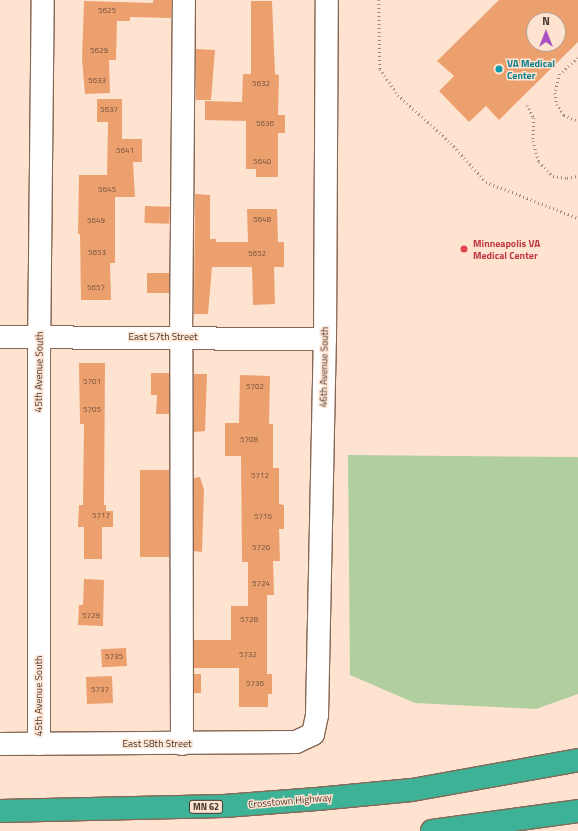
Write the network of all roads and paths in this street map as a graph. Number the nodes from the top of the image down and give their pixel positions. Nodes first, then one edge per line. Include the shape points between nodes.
1 (43, 0) edge
2 (184, 0) edge
3 (327, 0) edge
4 (379, 0) edge
5 (578, 58) edge
6 (527, 105) dead end
7 (578, 121) edge
8 (578, 176) edge
9 (578, 218) edge
10 (181, 336) junction
11 (0, 337) edge
12 (39, 337) junction
13 (325, 339) junction
14 (313, 734) joint
15 (0, 744) edge
16 (38, 744) junction
17 (182, 744) junction
18 (578, 745) edge
19 (578, 760) edge
20 (412, 790) junction
21 (0, 811) edge
22 (577, 812) edge
23 (432, 831) edge

1 - 12 street, 45th Avenue South
2 - 10 street
3 - 13 street, 46th Avenue South
4 - 9 path via 380,68 398,95 451,143 486,182
5 - 7 path via 560,74 555,93 557,104 564,115
6 - 8 path via 534,118 533,141 539,162 553,176
10 - 12 street, East 57th Street
10 - 13 street, East 57th Street
10 - 17 street
11 - 12 street, East 57th Street
12 - 16 street, 45th Avenue South
13 - 14 street, 46th Avenue South via 317,715
14 - 17 street, East 58th Street via 296,742
15 - 16 street, East 58th Street
16 - 17 street, East 58th Street
18 - 20 highway
19 - 20 highway, Crosstown Highway / MN 62
20 - 21 highway, Crosstown Highway / MN 62 via 224,806
22 - 23 highway

